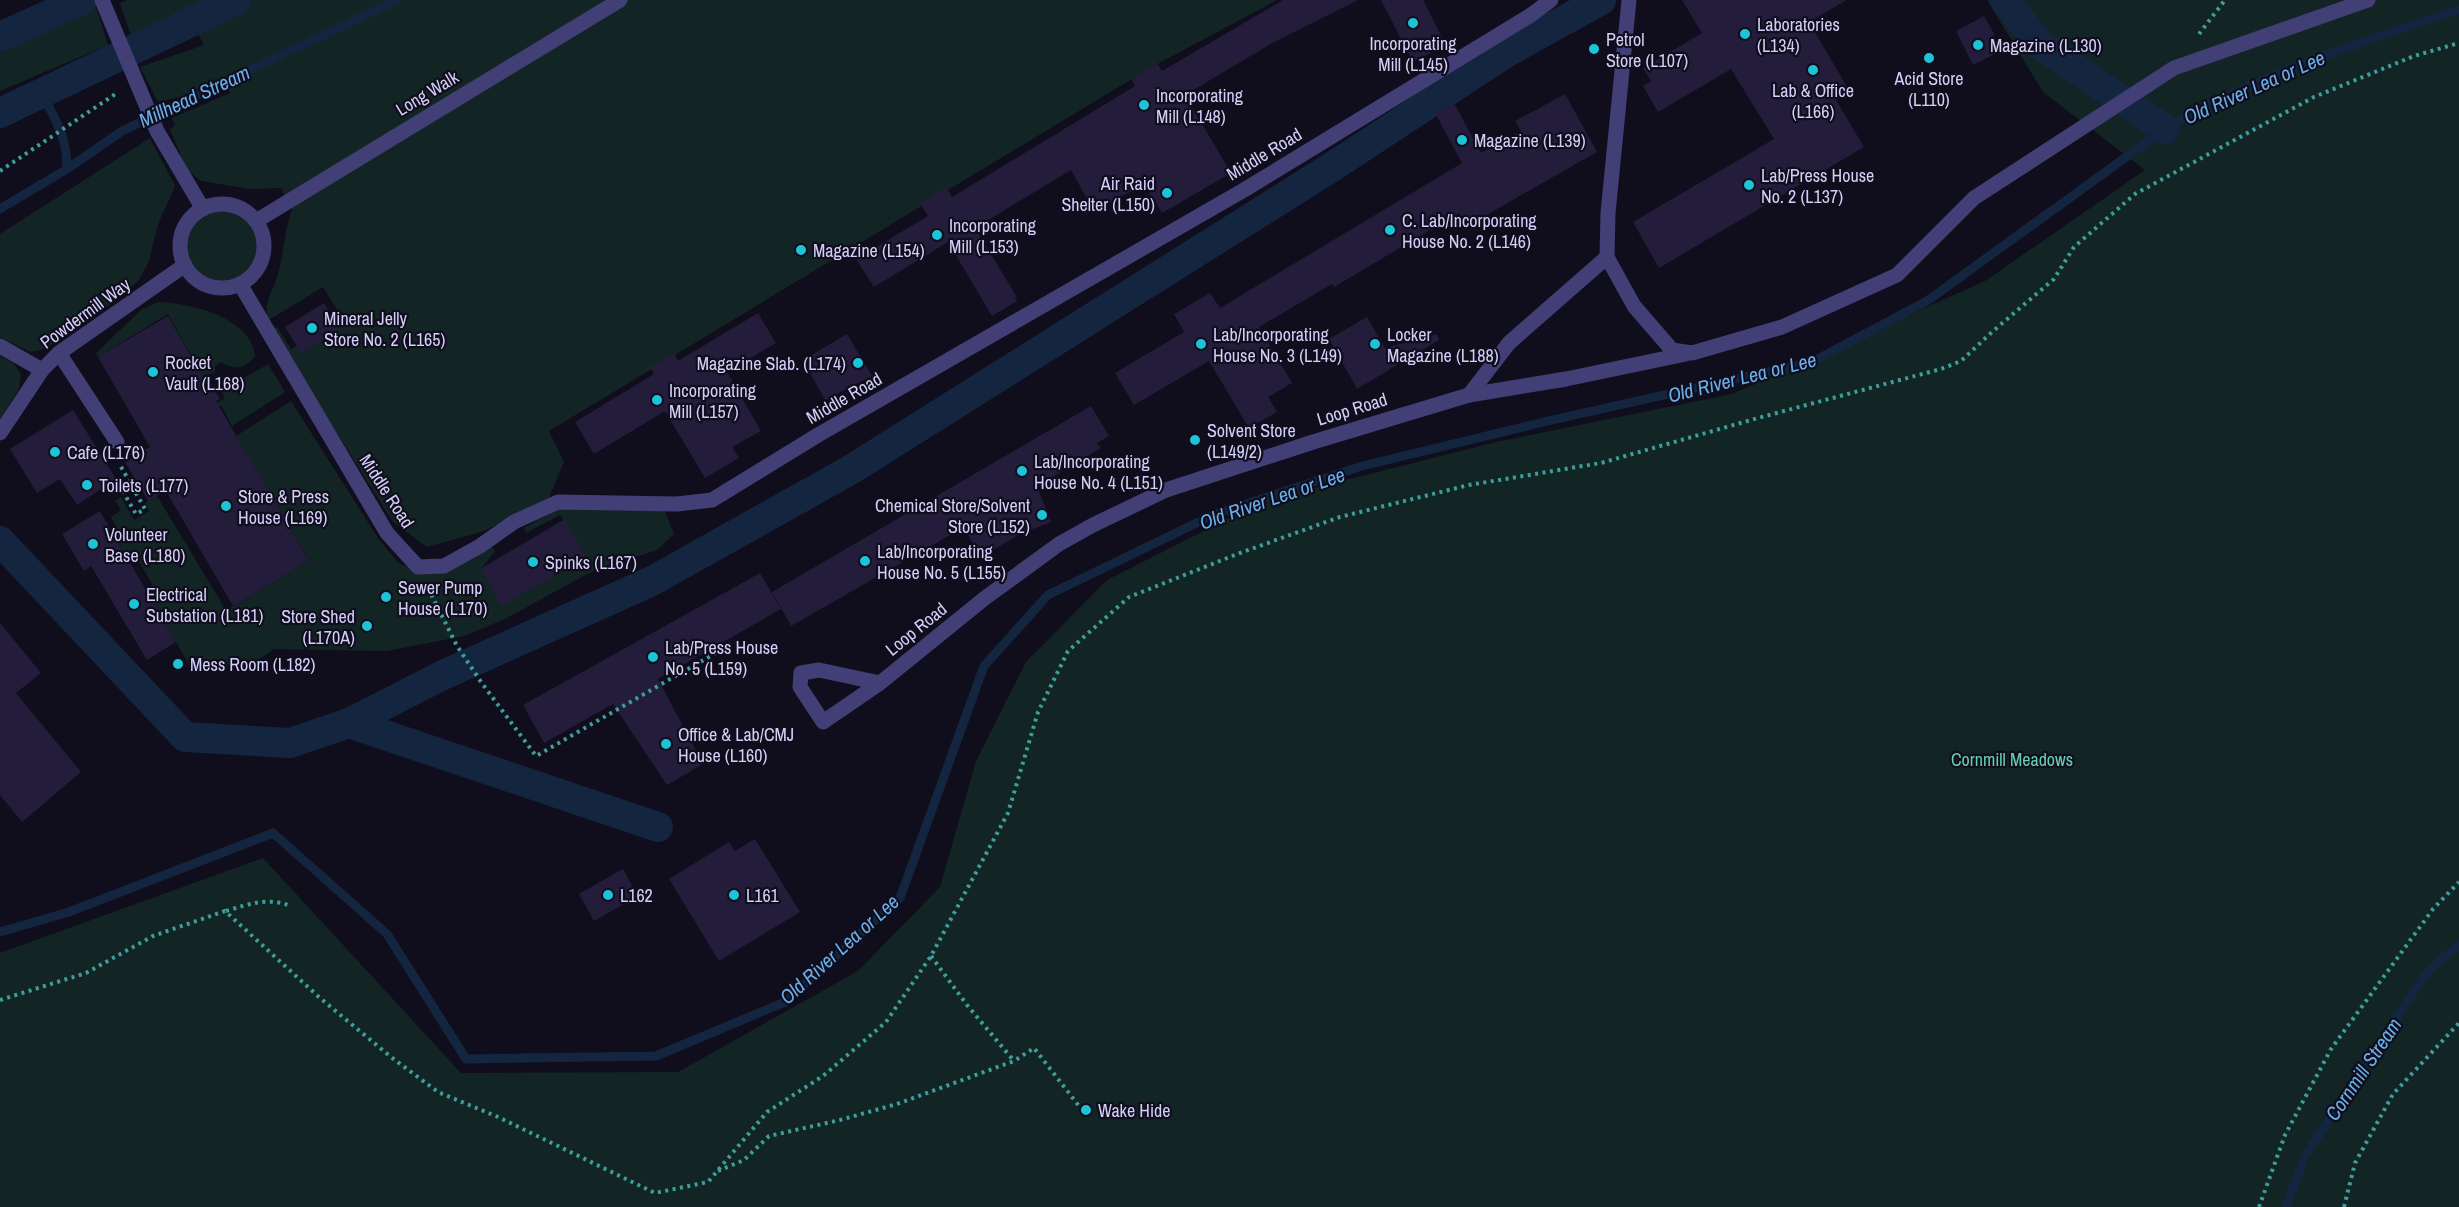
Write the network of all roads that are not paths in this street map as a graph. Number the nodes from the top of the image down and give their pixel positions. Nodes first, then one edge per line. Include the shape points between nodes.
1 (102, 0) edge
2 (620, 0) edge
3 (1551, 0) edge
4 (1629, 0) edge
5 (2368, 0) edge
6 (203, 209) junction
7 (256, 221) junction
8 (1607, 257) junction
9 (185, 265) junction
10 (240, 284) junction
11 (0, 346) edge
12 (59, 353) junction
13 (1692, 353) junction
14 (42, 370) junction
15 (1469, 395) junction
16 (0, 433) edge
17 (117, 442) dead end
18 (880, 683) junction

1 - 6 street via 157,131
2 - 7 street, Long Walk
3 - 10 street, Middle Road via 1244,190 712,500 677,504 558,502 514,522 444,566 418,567 387,533
4 - 8 street
5 - 13 street, Loop Road via 2174,68 1974,198 1897,275 1782,327
6 - 7 street via 229,204 242,208
6 - 9 street via 188,222 181,240
7 - 10 street via 264,241 263,254 255,272
8 - 13 street via 1634,306 1672,350
8 - 15 street via 1509,343
9 - 10 street via 203,283 227,288
9 - 12 street, Powdermill Way
11 - 14 street
12 - 14 street, Powdermill Way
12 - 17 street
13 - 15 street, Loop Road
14 - 16 street, Powdermill Way
15 - 18 street, Loop Road via 1166,490 1093,525 1059,544 985,598
18 - 18 street, Loop Road via 823,722 800,687 801,673 819,670

